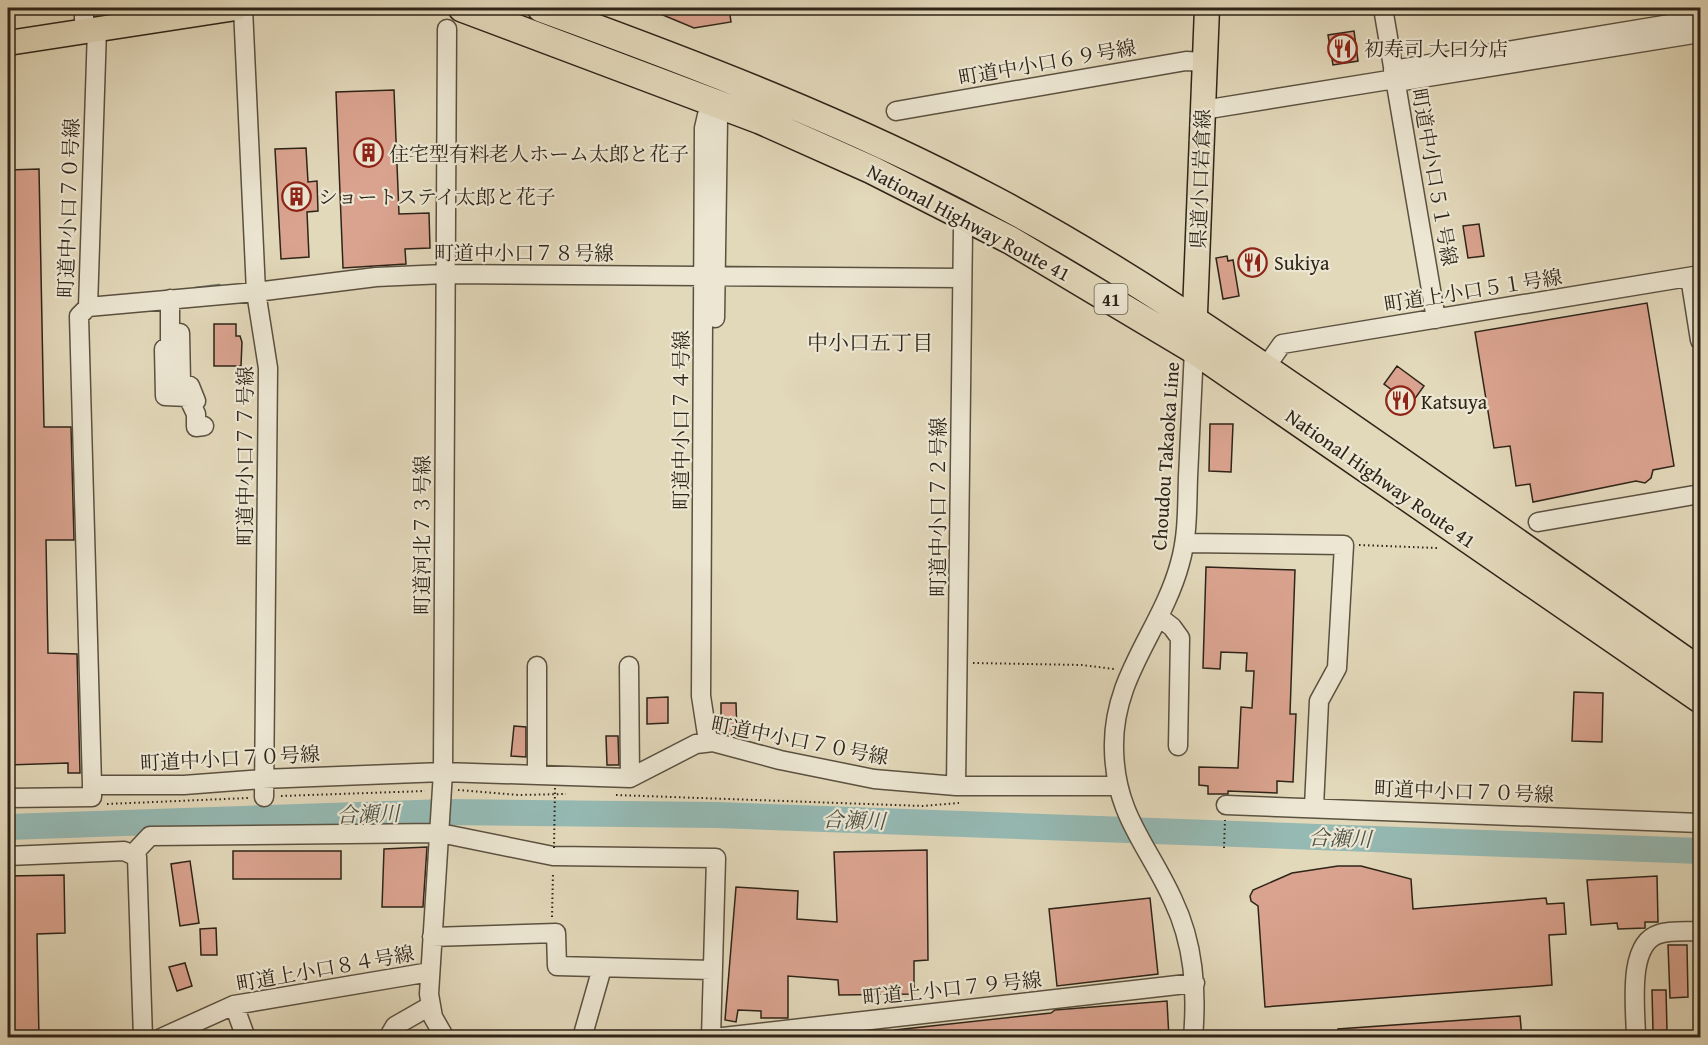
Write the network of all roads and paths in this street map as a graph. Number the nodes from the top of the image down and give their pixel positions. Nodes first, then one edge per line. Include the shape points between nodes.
1 (236, 8) edge
2 (243, 8) edge
3 (541, 8) edge
4 (1207, 8) edge
5 (1383, 8) edge
6 (454, 18) edge
7 (89, 19) edge
8 (1701, 19) edge
9 (1701, 33) edge
10 (8, 43) edge
11 (1205, 62) junction
12 (1394, 74) junction
13 (1203, 110) junction
14 (896, 111) dead end
15 (713, 117) dead end
16 (963, 230) dead end
17 (445, 274) junction
18 (710, 276) junction
19 (1695, 276) edge
20 (961, 278) junction
21 (256, 292) junction
22 (174, 299) junction
23 (88, 307) junction
24 (1437, 319) junction
25 (1195, 322) junction
26 (1701, 340) edge
27 (1194, 350) junction
28 (1265, 368) junction
29 (1701, 494) edge
30 (1701, 507) edge
31 (1185, 543) junction
32 (1344, 545) junction
33 (1437, 548) dead end
34 (1159, 617) junction
35 (958, 663) junction
36 (537, 666) dead end
37 (629, 666) dead end
38 (1701, 671) edge
39 (1128, 672) junction
40 (1701, 699) edge
41 (707, 734) junction
42 (1178, 746) dead end
43 (443, 772) junction
44 (537, 775) junction
45 (630, 778) junction
46 (92, 785) junction
47 (956, 786) junction
48 (1118, 786) junction
49 (555, 787) dead end
50 (263, 788) junction
51 (577, 793) dead end
52 (441, 795) junction
53 (609, 795) dead end
54 (8, 798) edge
55 (1226, 805) joint
56 (1314, 807) junction
57 (1701, 823) edge
58 (440, 830) junction
59 (1224, 848) dead end
60 (554, 852) junction
61 (134, 853) junction
62 (8, 856) edge
63 (1701, 931) edge
64 (551, 933) junction
65 (432, 937) junction
66 (602, 968) junction
67 (712, 970) junction
68 (430, 972) junction
69 (1195, 983) junction
70 (234, 1005) junction
71 (430, 1006) junction
72 (143, 1038) edge
73 (161, 1038) edge
74 (246, 1038) edge
75 (388, 1038) edge
76 (445, 1038) edge
77 (582, 1038) edge
78 (712, 1038) edge
79 (1193, 1038) edge
80 (1636, 1038) edge

1 - 7 main road
2 - 21 street, 町道中小口７７号線
3 - 25 highway, National Highway Route 41 / 41 via 765,94 930,167 1058,235
4 - 11 main road, 県道小口岩倉線
5 - 12 street, 町道中小口５１号線
6 - 17 street, 町道河北７３号線
6 - 27 highway, National Highway Route 41 / 41 via 760,120 845,157 1010,240
7 - 10 main road
7 - 23 street, 町道中小口７０号線
8 - 12 street
9 - 12 street via 1403,81
11 - 13 main road, 県道小口岩倉線
11 - 14 street, 町道中小口６９号線
12 - 13 street
12 - 24 street, 町道中小口５１号線
13 - 25 main road, 県道小口岩倉線
15 - 18 street, 町道中小口７４号線
16 - 20 street, 町道中小口７２号線
17 - 18 street, 町道中小口７８号線
17 - 21 street, 町道中小口７８号線
17 - 43 street, 町道河北７３号線
18 - 20 street, 町道中小口７８号線
18 - 41 street, 町道中小口７４号線 via 712,696
19 - 24 street, 町道上小口５１号線
19 - 26 street
20 - 35 street, 町道中小口７２号線
21 - 22 street, 町道中小口７８号線
21 - 50 street, 町道中小口７７号線 via 268,368
22 - 22 street via 181,382 190,386 204,427 196,427 196,414 188,397 165,396 164,349 170,348
22 - 23 street, 町道中小口７８号線
23 - 46 street, 町道中小口７０号線 via 79,316
24 - 28 street, 町道上小口５１号線 via 1282,344
25 - 27 main road, 県道小口岩倉線
25 - 28 highway, National Highway Route 41 / 41
27 - 31 street, Choudou Takaoka Line
27 - 40 highway, National Highway Route 41 / 41
28 - 38 highway, National Highway Route 41 / 41
29 - 30 street via 1546,527
31 - 32 street
31 - 34 street, Choudou Takaoka Line
32 - 33 path
32 - 56 street via 1336,668 1319,701
34 - 39 street, Choudou Takaoka Line
34 - 42 street via 1180,638
35 - 39 path via 1082,665
35 - 47 street, 町道中小口７２号線
36 - 44 street
37 - 45 street
39 - 48 street, Choudou Takaoka Line via 1115,727
41 - 45 street, 町道中小口７０号線 via 696,744
41 - 47 street, 町道中小口７０号線 via 780,760 874,779
43 - 44 street, 町道中小口７０号線
43 - 50 street, 町道中小口７０号線
43 - 52 street, 町道河北７３号線
44 - 45 street, 町道中小口７０号線
46 - 50 street, 町道中小口７０号線
46 - 54 street via 92,797
47 - 48 street, 町道中小口７０号線
47 - 53 path via 960,805
48 - 69 street, Choudou Takaoka Line via 1141,844 1179,915
49 - 60 path, bridge
51 - 52 path
52 - 58 street, 町道河北７３号線
55 - 56 street, 町道中小口７０号線
55 - 59 path
56 - 57 street, 町道中小口７０号線
58 - 60 street
58 - 61 street via 150,836
58 - 65 street, 町道河北７３号線
60 - 64 path
60 - 67 street via 716,858
61 - 62 street
61 - 72 street via 139,861
63 - 80 street via 1660,934 1643,946 1636,969
64 - 65 street
64 - 66 street via 556,933 557,966
65 - 68 street, 町道河北７３号線
66 - 67 street
66 - 77 street
67 - 78 street
68 - 70 street, 町道上小口８４号線
68 - 71 street, 町道河北７３号線
69 - 78 street, 町道上小口７９号線
69 - 79 street, Choudou Takaoka Line
70 - 73 street, 町道上小口８４号線
70 - 74 street
71 - 75 street via 395,1026
71 - 76 street, 町道河北７３号線

